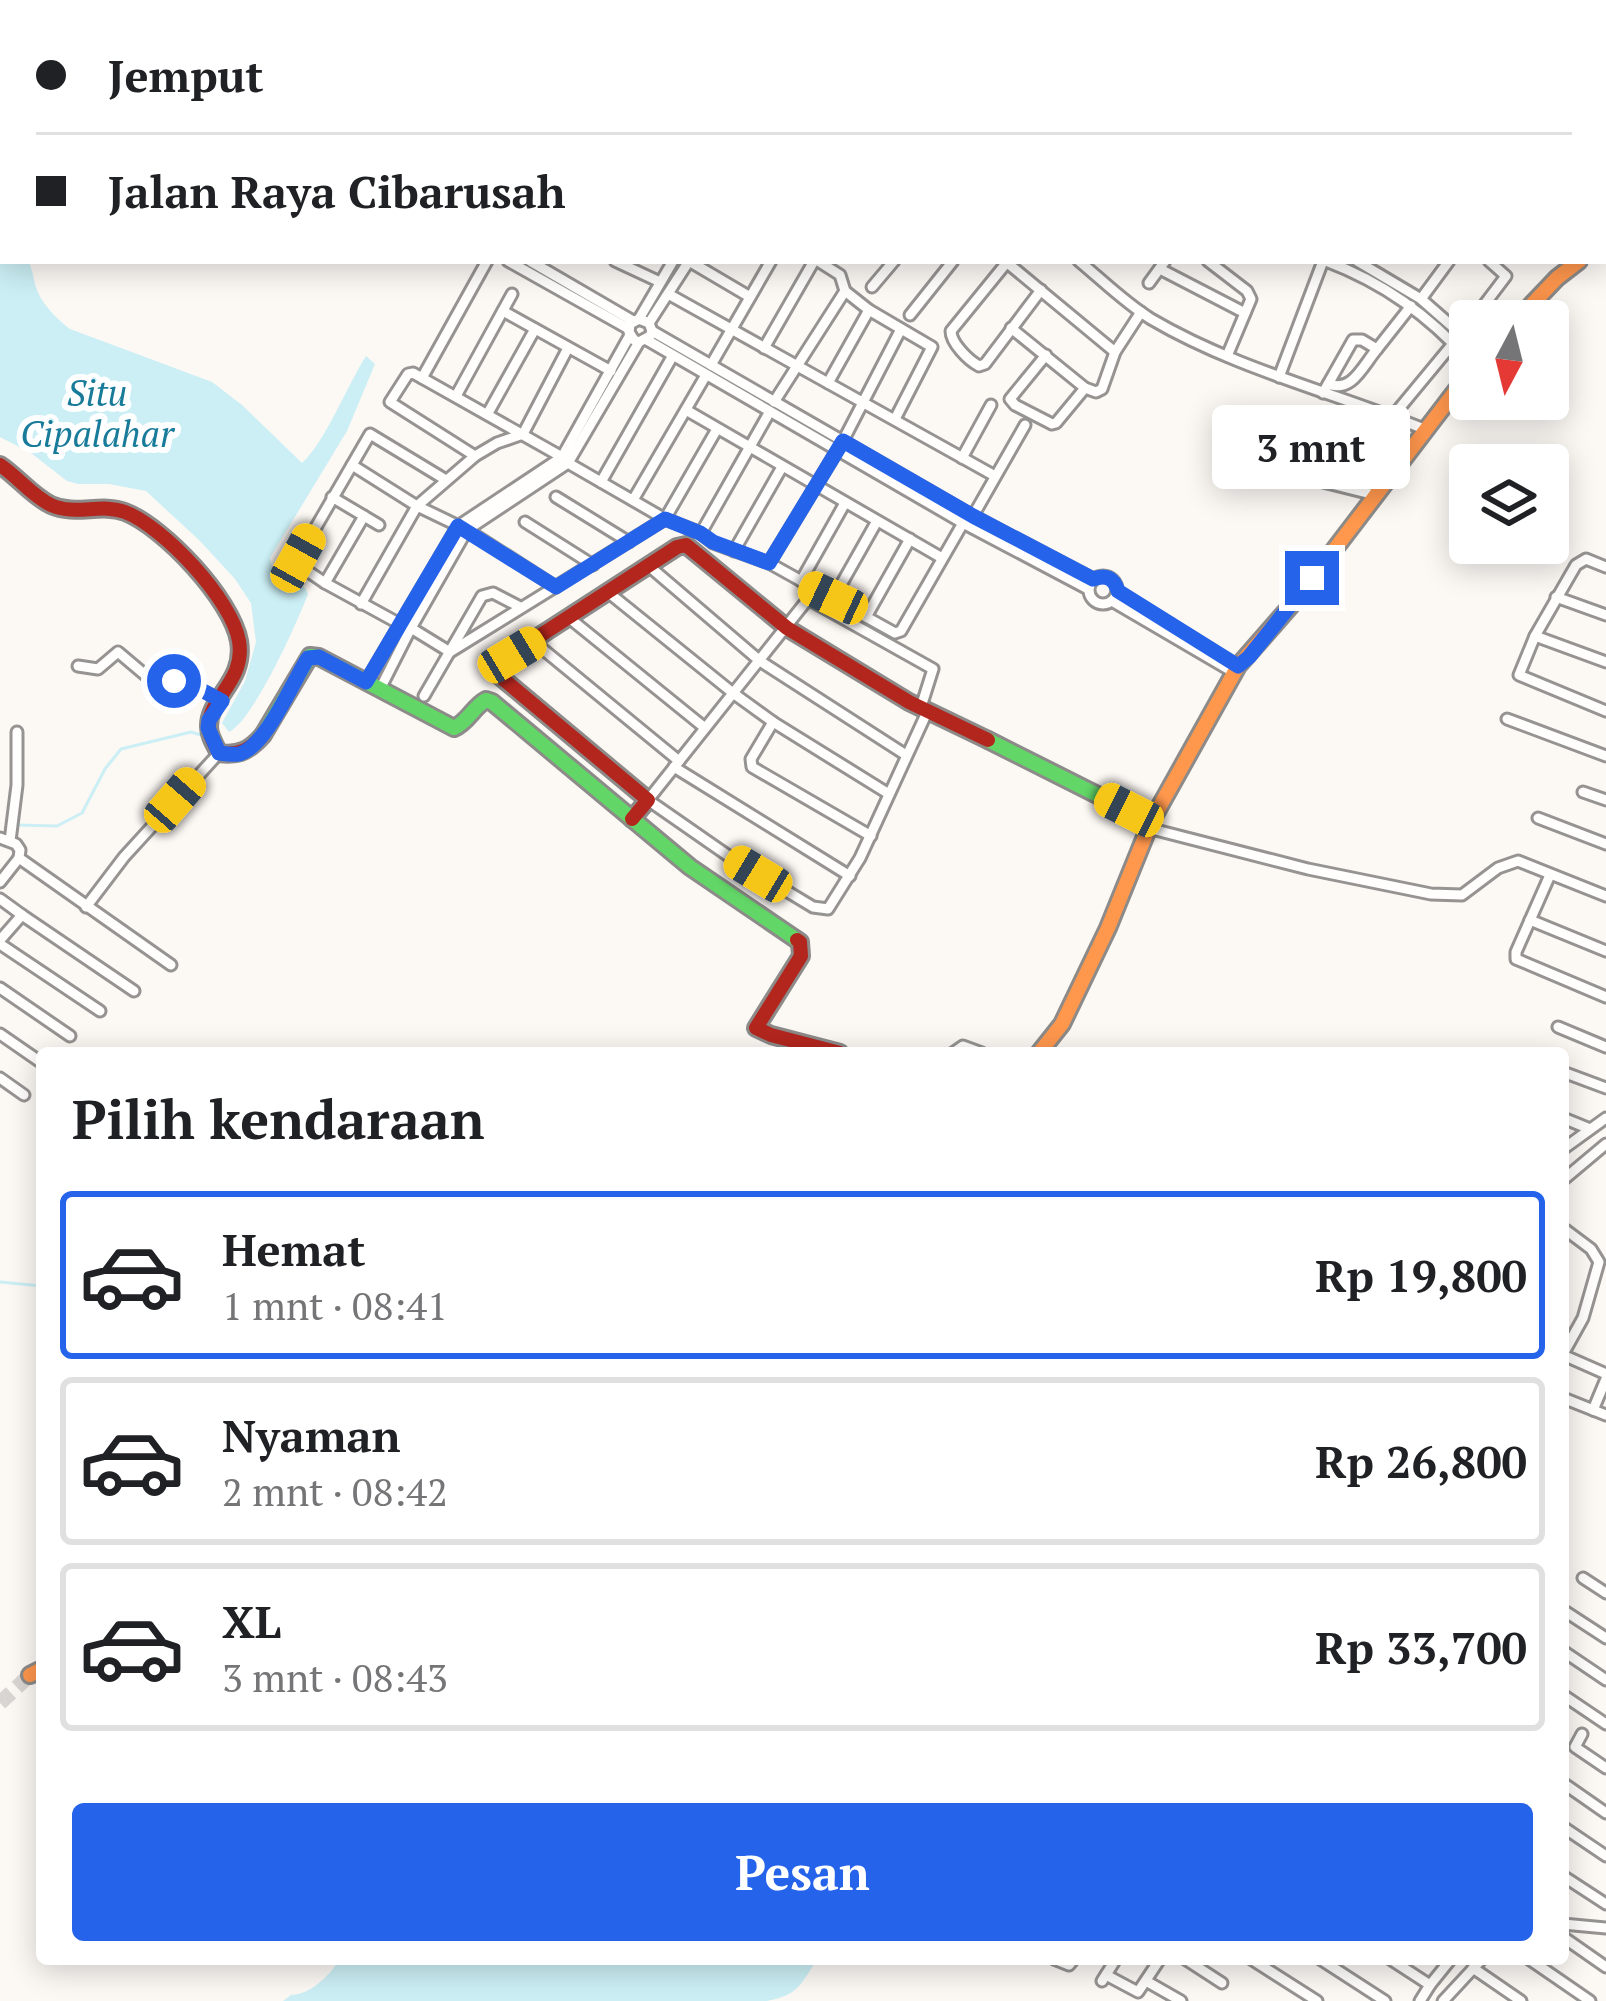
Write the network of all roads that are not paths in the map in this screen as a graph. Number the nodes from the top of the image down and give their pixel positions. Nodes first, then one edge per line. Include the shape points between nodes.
1 (485, 264) edge
2 (514, 264) edge
3 (535, 264) edge
4 (622, 264) edge
5 (671, 264) edge
6 (687, 264) edge
7 (694, 264) edge
8 (768, 264) edge
9 (814, 264) edge
10 (821, 264) edge
11 (841, 264) edge
12 (891, 264) edge
13 (951, 264) edge
14 (1005, 264) edge
15 (1011, 264) edge
16 (1082, 264) edge
17 (1103, 264) edge
18 (1212, 264) edge
19 (1323, 264) edge
20 (1332, 264) edge
21 (1361, 264) edge
22 (1447, 264) edge
23 (1492, 264) edge
24 (1575, 264) edge
25 (1162, 265) edge
26 (835, 272) junction
27 (1095, 274) junction
28 (660, 283) junction
29 (1149, 283) dead end
30 (872, 287) dead end
31 (1041, 290) junction
32 (845, 291) junction
33 (512, 295) dead end
34 (670, 295) junction
35 (750, 297) junction
36 (1488, 300) edge
37 (1536, 300) edge
38 (1416, 303) junction
39 (869, 310) junction
40 (503, 311) junction
41 (1141, 312) junction
42 (1245, 313) junction
43 (910, 315) dead end
44 (1011, 328) junction
45 (536, 329) junction
46 (901, 329) junction
47 (640, 330) junction
48 (730, 330) junction
49 (1449, 330) edge
50 (568, 348) junction
51 (764, 348) junction
52 (1377, 350) junction
53 (1115, 352) junction
54 (1449, 354) edge
55 (1046, 355) junction
56 (1226, 356) junction
57 (672, 357) junction
58 (795, 366) junction
59 (708, 370) junction
60 (610, 371) junction
61 (1279, 376) junction
62 (422, 377) junction
63 (828, 383) junction
64 (1085, 388) junction
65 (1326, 388) junction
66 (456, 396) junction
67 (1449, 398) edge
68 (863, 402) junction
69 (992, 406) dead end
70 (771, 408) junction
71 (686, 410) junction
72 (488, 413) junction
73 (1393, 416) junction
74 (895, 419) junction
75 (1025, 425) dead end
76 (717, 429) junction
77 (1424, 429) junction
78 (523, 434) junction
79 (839, 446) junction
80 (750, 447) junction
81 (475, 456) junction
82 (962, 458) junction
83 (565, 460) junction
84 (0, 465) edge
85 (352, 465) junction
86 (782, 467) junction
87 (1283, 472) dead end
88 (995, 476) junction
89 (446, 480) junction
90 (601, 482) junction
91 (815, 485) junction
92 (1375, 495) junction
93 (332, 497) junction
94 (556, 497) dead end
95 (633, 500) junction
96 (845, 503) junction
97 (417, 506) junction
98 (364, 515) junction
99 (665, 519) junction
100 (968, 519) junction
101 (877, 521) junction
102 (525, 522) dead end
103 (379, 525) dead end
104 (463, 528) junction
105 (700, 533) junction
106 (910, 539) junction
107 (629, 542) junction
108 (734, 551) junction
109 (942, 558) junction
110 (769, 563) junction
111 (592, 565) junction
112 (650, 567) junction
113 (1606, 568) edge
114 (801, 581) junction
115 (325, 584) junction
116 (1090, 584) junction
117 (556, 587) junction
118 (609, 593) junction
119 (1115, 596) junction
120 (1556, 597) junction
121 (833, 598) junction
122 (361, 604) junction
123 (520, 607) junction
124 (1606, 615) edge
125 (568, 617) junction
126 (866, 617) junction
127 (405, 626) junction
128 (787, 628) junction
129 (1535, 636) junction
130 (533, 642) junction
131 (450, 652) junction
132 (760, 662) junction
133 (1606, 662) edge
134 (77, 666) dead end
135 (1237, 669) junction
136 (373, 686) junction
137 (734, 694) junction
138 (424, 696) dead end
139 (222, 701) junction
140 (925, 708) junction
141 (1606, 711) edge
142 (1508, 719) dead end
143 (773, 722) junction
144 (705, 728) junction
145 (17, 732) dead end
146 (219, 753) junction
147 (906, 755) junction
148 (1606, 756) edge
149 (676, 764) junction
150 (1583, 792) dead end
151 (889, 794) junction
152 (648, 800) junction
153 (1606, 800) edge
154 (1538, 818) dead end
155 (632, 819) junction
156 (1150, 825) junction
157 (871, 836) junction
158 (5, 840) edge
159 (1606, 844) edge
160 (19, 858) junction
161 (1550, 875) junction
162 (850, 876) junction
163 (0, 882) edge
164 (1606, 896) edge
165 (0, 899) edge
166 (86, 908) junction
167 (22, 915) junction
168 (1530, 920) junction
169 (0, 942) edge
170 (1606, 951) edge
171 (171, 965) dead end
172 (0, 988) edge
173 (134, 992) dead end
174 (1606, 997) edge
175 (100, 1011) dead end
176 (1558, 1027) dead end
177 (0, 1034) edge
178 (70, 1036) dead end
179 (817, 1047) edge
180 (1044, 1047) edge
181 (1606, 1047) edge
182 (36, 1059) edge
183 (1569, 1074) edge
184 (0, 1078) edge
185 (1606, 1088) edge
186 (24, 1095) dead end
187 (1606, 1118) edge
188 (1569, 1120) edge
189 (1591, 1129) junction
190 (1606, 1144) edge
191 (1569, 1145) edge
192 (1569, 1175) edge
193 (1569, 1232) edge
194 (1569, 1344) edge
195 (1569, 1358) edge
196 (1606, 1377) edge
197 (1569, 1400) edge
198 (1593, 1410) junction
199 (1606, 1415) edge
200 (1583, 1578) dead end
201 (1606, 1593) edge
202 (1569, 1614) edge
203 (1606, 1618) edge
204 (1601, 1635) edge
205 (1569, 1655) edge
206 (1606, 1680) edge
207 (1569, 1700) edge
208 (1606, 1724) edge
209 (1582, 1734) dead end
210 (1606, 1768) edge
211 (1569, 1787) edge
212 (1606, 1813) edge
213 (1569, 1831) edge
214 (1606, 1856) edge
215 (1569, 1880) edge
216 (1606, 1904) edge
217 (1569, 1925) edge
218 (1606, 1928) edge
219 (1569, 1941) edge
220 (1112, 1965) edge
221 (1156, 1965) edge
222 (1194, 1965) edge
223 (1260, 1965) edge
224 (1329, 1965) edge
225 (1399, 1965) edge
226 (1446, 1965) edge
227 (1476, 1965) edge
228 (1538, 1965) edge
229 (1606, 1966) edge
230 (1473, 1968) junction
231 (1146, 1981) junction
232 (1222, 1983) dead end
233 (1430, 1985) junction
234 (1446, 1997) edge
235 (1181, 2001) edge
236 (1317, 2001) edge
237 (1385, 2001) edge
238 (1420, 2001) edge
239 (1461, 2001) edge
240 (1521, 2001) edge
241 (1590, 2001) edge

1 - 62 street
2 - 47 street
3 - 47 street
4 - 28 street
5 - 28 street
6 - 34 street
7 - 35 street
8 - 35 street
9 - 51 street
10 - 26 street
11 - 26 street
12 - 30 street
13 - 43 street
14 - 44 street via 950,335 979,366
15 - 31 street
16 - 27 street
17 - 27 street
18 - 42 street via 1250,295
19 - 61 street
20 - 38 street
21 - 38 street
22 - 38 street
23 - 36 street via 1506,277
24 - 37 street
25 - 29 street
25 - 42 street
26 - 32 street
27 - 41 street
28 - 47 street
31 - 44 street
31 - 53 street
32 - 39 street
32 - 58 street
33 - 40 street
34 - 47 street
34 - 48 street
35 - 48 street
38 - 49 street
38 - 52 street
39 - 46 street
39 - 63 street
40 - 45 street
40 - 66 street
41 - 53 street
41 - 56 street
42 - 56 street
44 - 55 street
45 - 50 street
45 - 72 street
46 - 68 street
46 - 74 street via 932,350
47 - 57 street
47 - 59 street
47 - 60 street
47 - 83 street
48 - 51 street
48 - 59 street
50 - 60 street
50 - 78 street
51 - 58 street
52 - 65 street via 1347,386
52 - 65 street via 1353,340
53 - 64 street via 1102,388
54 - 73 street
55 - 64 street
55 - 64 street via 1010,398 1015,405 1056,423
56 - 61 street
57 - 59 street
57 - 90 street
58 - 63 street
58 - 70 street
59 - 70 street
59 - 71 street
60 - 83 street
61 - 65 street
62 - 66 street
62 - 81 street via 407,374 390,402
63 - 68 street
65 - 73 street
66 - 72 street
67 - 77 street
68 - 74 street
68 - 79 street
69 - 82 street
70 - 79 street
70 - 80 street
71 - 76 street
71 - 95 street
72 - 78 street
73 - 77 street
74 - 82 street
75 - 88 street
76 - 80 street
76 - 99 street
77 - 92 street
78 - 81 street
78 - 83 street
79 - 91 street
79 - 100 street
80 - 86 street
80 - 105 street
81 - 89 street
82 - 88 street
83 - 90 street
83 - 104 street
84 - 139 street via 61,509 127,513 198,573 231,616 240,645 238,671
85 - 89 street via 371,433
85 - 93 street
85 - 97 street
86 - 91 street
86 - 108 street
87 - 92 street
88 - 100 street
89 - 97 street
90 - 95 street
91 - 96 street
91 - 110 street
92 - 135 street
93 - 98 street
93 - 115 street via 298,558
94 - 107 street
95 - 99 street
96 - 101 street
96 - 114 street
97 - 104 street
97 - 122 street
98 - 103 street
98 - 115 street
99 - 105 street
99 - 107 street
100 - 109 street
100 - 116 street
101 - 106 street
101 - 121 street
102 - 111 street
104 - 117 street
104 - 127 street
105 - 108 street
106 - 109 street
106 - 126 street
107 - 111 street
108 - 110 street
109 - 126 street via 901,632
110 - 114 street
111 - 117 street
112 - 118 street
112 - 128 street via 686,544
112 - 132 street
113 - 120 street via 1581,561
114 - 121 street
115 - 122 street
116 - 119 street via 1099,604
116 - 119 street via 1109,577
117 - 123 street
118 - 125 street
118 - 137 street
119 - 135 street
120 - 124 street
120 - 129 street
121 - 126 street
122 - 127 street
123 - 131 street
123 - 131 street via 482,596
125 - 130 street
125 - 144 street
127 - 131 street
127 - 136 street
128 - 132 street
128 - 140 street
128 - 140 street via 812,599 934,669
129 - 133 street
129 - 141 street via 1519,675
130 - 149 street
130 - 152 street via 490,668
131 - 138 street
132 - 137 street
132 - 147 street
134 - 139 street via 98,670 118,652 150,679 192,685
135 - 156 street
136 - 146 street via 310,656 251,747
136 - 155 street via 454,728 480,702 492,702
137 - 143 street
137 - 144 street
139 - 146 street via 208,728
140 - 147 street
140 - 156 street
142 - 148 street
143 - 151 street
143 - 157 street via 752,767
144 - 149 street
145 - 158 street
146 - 166 street
147 - 151 street
149 - 152 street
149 - 162 street
150 - 153 street
151 - 157 street
152 - 155 street
152 - 162 street via 813,907 827,909
154 - 159 street
155 - 179 street via 800,942 802,956 756,1028
156 - 161 street via 1431,894 1462,895 1509,862
156 - 180 street via 1108,928
157 - 162 street
158 - 160 street via 19,847
160 - 163 street
160 - 166 street
161 - 164 street
161 - 168 street
165 - 167 street
166 - 171 street
167 - 169 street
167 - 173 street
168 - 170 street
168 - 174 street via 1516,959
169 - 175 street
172 - 178 street
176 - 181 street
177 - 182 street
183 - 185 street
184 - 186 street
187 - 189 street
188 - 189 street
189 - 191 street
190 - 192 street
193 - 194 street via 1599,1262
195 - 196 street
196 - 198 street
197 - 198 street
198 - 199 street
200 - 201 street
202 - 204 street
203 - 204 street
205 - 206 street
207 - 208 street
209 - 210 street via 1575,1748
211 - 212 street
213 - 214 street
215 - 216 street
217 - 218 street
219 - 229 street
220 - 231 street via 1104,1978 1134,1992
221 - 231 street
222 - 232 street
223 - 236 street
224 - 237 street
225 - 233 street
226 - 233 street
227 - 230 street
228 - 241 street
230 - 234 street
230 - 240 street
231 - 235 street
233 - 238 street
234 - 239 street

